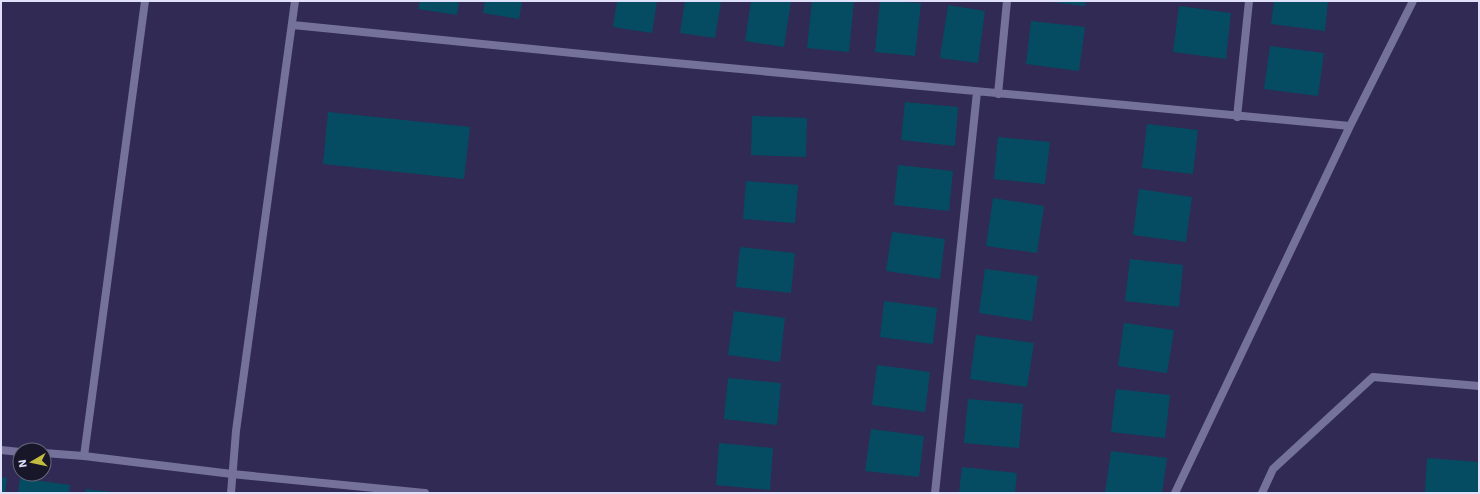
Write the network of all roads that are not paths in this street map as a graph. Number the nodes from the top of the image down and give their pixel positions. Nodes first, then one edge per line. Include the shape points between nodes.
1 (145, 1) edge
2 (295, 1) edge
3 (1007, 1) edge
4 (1249, 1) edge
5 (1413, 1) edge
6 (293, 25) junction
7 (977, 92) junction
8 (998, 94) junction
9 (1237, 117) junction
10 (1350, 126) junction
11 (1479, 386) edge
12 (1, 450) edge
13 (12, 451) edge
14 (52, 454) edge
15 (84, 456) junction
16 (232, 474) junction
17 (231, 493) edge
18 (425, 493) edge
19 (935, 493) edge
20 (1175, 493) edge
21 (1262, 493) edge

1 - 15 street
2 - 6 street
3 - 8 street
4 - 9 street
5 - 10 street
6 - 7 street
6 - 16 street
7 - 8 street
7 - 19 street
8 - 9 street
9 - 10 street
10 - 20 street
11 - 21 street via 1373,377 1273,470
12 - 13 street
14 - 15 street
15 - 16 street
16 - 17 street
16 - 18 street

